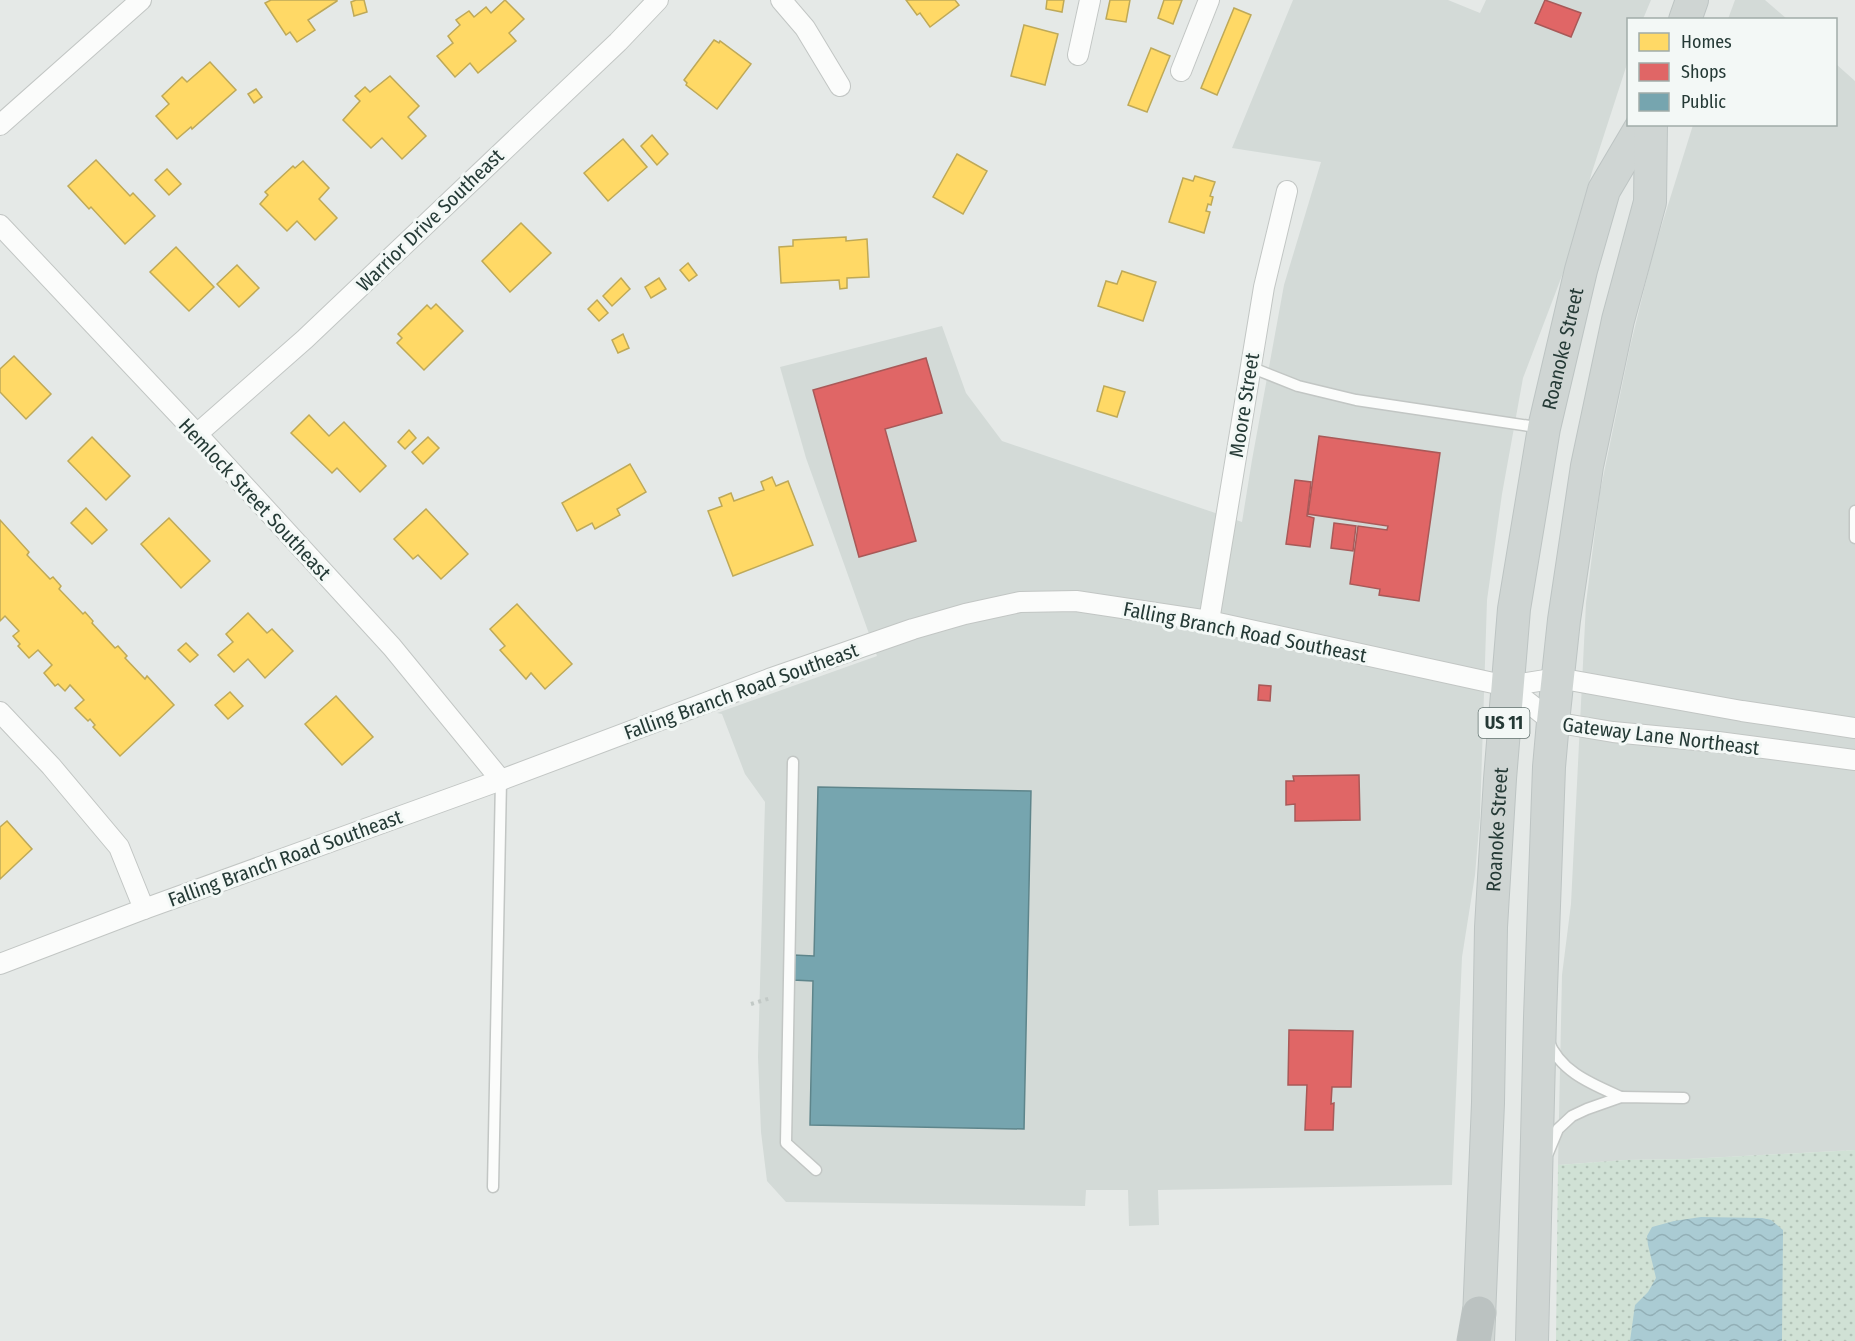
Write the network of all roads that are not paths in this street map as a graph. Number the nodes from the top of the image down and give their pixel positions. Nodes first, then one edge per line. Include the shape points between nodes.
1 (141, 0) edge
2 (658, 0) edge
3 (781, 0) edge
4 (1090, 0) edge
5 (1209, 0) edge
6 (1692, 0) edge
7 (1686, 18) edge
8 (1078, 56) dead end
9 (1181, 71) dead end
10 (840, 86) dead end
11 (0, 125) edge
12 (1642, 126) edge
13 (1651, 126) edge
14 (1287, 191) dead end
15 (0, 225) edge
16 (1251, 367) junction
17 (1544, 428) junction
18 (197, 434) junction
19 (1855, 511) edge
20 (1855, 538) edge
21 (1209, 621) junction
22 (1558, 678) junction
23 (1507, 686) junction
24 (0, 712) edge
25 (1553, 723) junction
26 (1855, 728) edge
27 (1855, 760) edge
28 (793, 762) dead end
29 (501, 780) junction
30 (144, 909) junction
31 (0, 964) edge
32 (1540, 1017) junction
33 (1621, 1097) junction
34 (1684, 1098) dead end
35 (816, 1170) dead end
36 (493, 1187) dead end
37 (1536, 1194) junction
38 (1477, 1332) edge
39 (1532, 1341) edge

1 - 11 street
2 - 18 street, Warrior Drive Southeast via 305,339
3 - 10 street via 805,28
4 - 8 street
5 - 9 street
6 - 7 main road
12 - 17 main road, Roanoke Street / US 11 via 1604,190
13 - 22 main road, US 11 via 1650,202 1618,320 1587,466
14 - 16 street, Moore Street via 1264,287
15 - 18 street, Hemlock Street Southeast
16 - 17 lane via 1298,386 1356,400
16 - 21 street, Moore Street
17 - 23 main road, Roanoke Street / US 11 via 1514,609
18 - 29 street, Hemlock Street Southeast via 392,647
19 - 20 lane
21 - 23 street, Falling Branch Road Southeast
21 - 29 street, Falling Branch Road Southeast via 1076,601 1020,602 965,614 769,679
22 - 23 street, Gateway Lane Northeast
22 - 25 main road, US 11
22 - 26 street, Gateway Lane Northeast
23 - 25 street, Gateway Lane Northeast
23 - 38 main road, Roanoke Street / US 11 via 1491,927 1488,1103
24 - 30 street via 119,846
25 - 27 street, Gateway Lane Northeast
25 - 32 main road, US 11
28 - 35 lane via 786,1143
29 - 30 street, Falling Branch Road Southeast
29 - 36 lane
30 - 31 street, Falling Branch Road Southeast
32 - 33 lane via 1551,1048 1568,1069
32 - 37 main road, US 11
33 - 34 lane
33 - 37 lane via 1572,1116 1558,1130 1544,1161
37 - 39 main road, US 11

